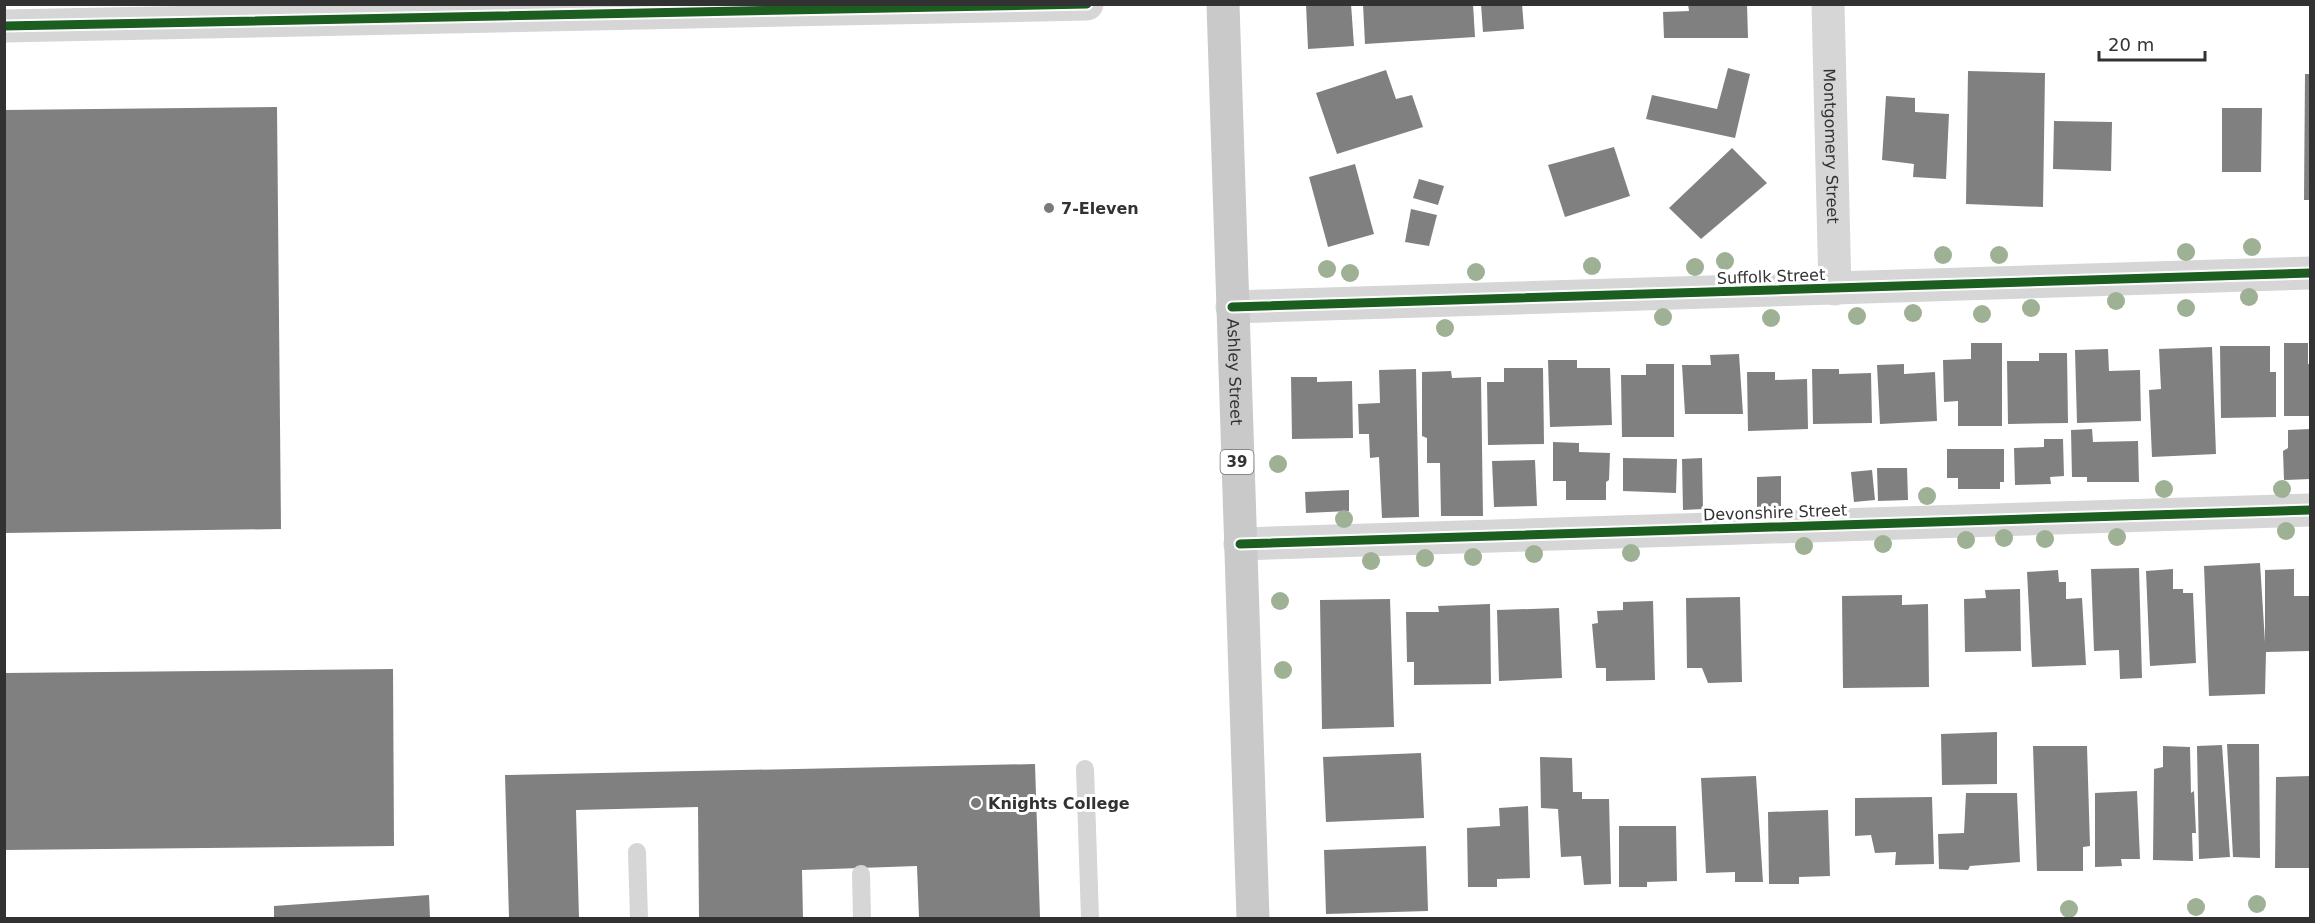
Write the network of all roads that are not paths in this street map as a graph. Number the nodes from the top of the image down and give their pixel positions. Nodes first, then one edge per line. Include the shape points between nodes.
1 (1087, 4) edge
2 (1222, 4) edge
3 (1828, 4) edge
4 (4, 26) edge
5 (2310, 273) edge
6 (1835, 289) junction
7 (1232, 307) junction
8 (2310, 510) edge
9 (1240, 544) junction
10 (1085, 769) dead end
11 (637, 852) dead end
12 (861, 874) dead end
13 (639, 918) edge
14 (862, 918) edge
15 (1090, 918) edge
16 (1253, 918) edge

1 - 4 street
2 - 7 main road, Ashley Street / 39
3 - 6 street, Montgomery Street
5 - 6 street, Suffolk Street
6 - 7 street, Suffolk Street
7 - 9 main road, Ashley Street / 39
8 - 9 street, Devonshire Street
9 - 16 main road, Ashley Street / 39
10 - 15 lane
11 - 13 lane
12 - 14 lane

